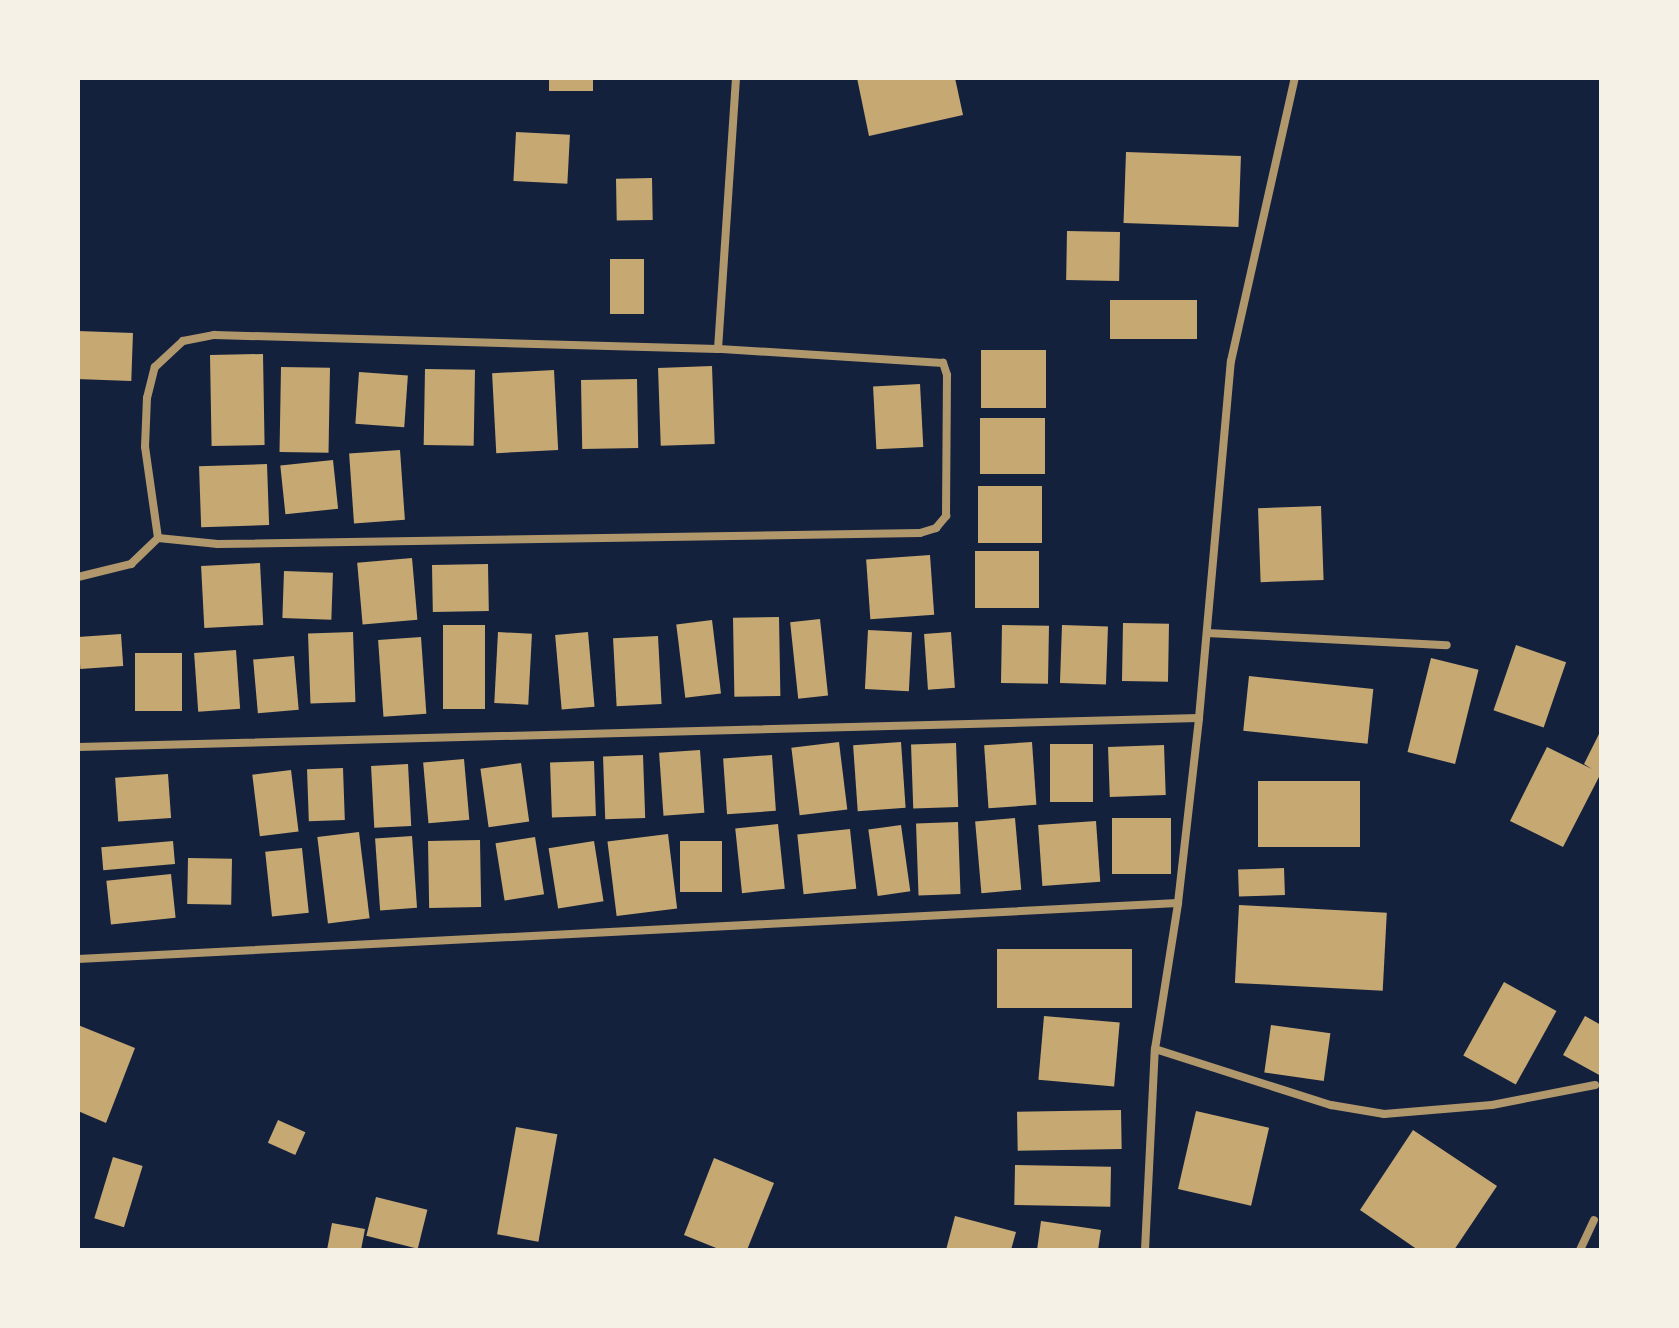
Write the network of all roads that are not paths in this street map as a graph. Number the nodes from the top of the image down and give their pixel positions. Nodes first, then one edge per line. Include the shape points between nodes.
1 (736, 78) edge
2 (1295, 78) edge
3 (718, 349) junction
4 (158, 538) junction
5 (78, 577) edge
6 (1207, 633) junction
7 (1447, 645) dead end
8 (1199, 718) junction
9 (78, 747) edge
10 (1178, 903) junction
11 (78, 959) edge
12 (1155, 1049) junction
13 (1595, 1085) dead end
14 (1594, 1220) dead end
15 (1145, 1250) edge
16 (1580, 1250) edge

1 - 3 street
2 - 6 street via 1231,361
3 - 4 street via 214,335 183,341 155,367 147,398 145,447
3 - 4 street via 943,363 946,516 936,528 920,533 218,544
4 - 5 street via 131,564
6 - 7 street
6 - 8 street
8 - 9 street
8 - 10 street
10 - 11 street
10 - 12 street
12 - 13 street via 1331,1105 1384,1114 1492,1105
12 - 15 street
14 - 16 street

